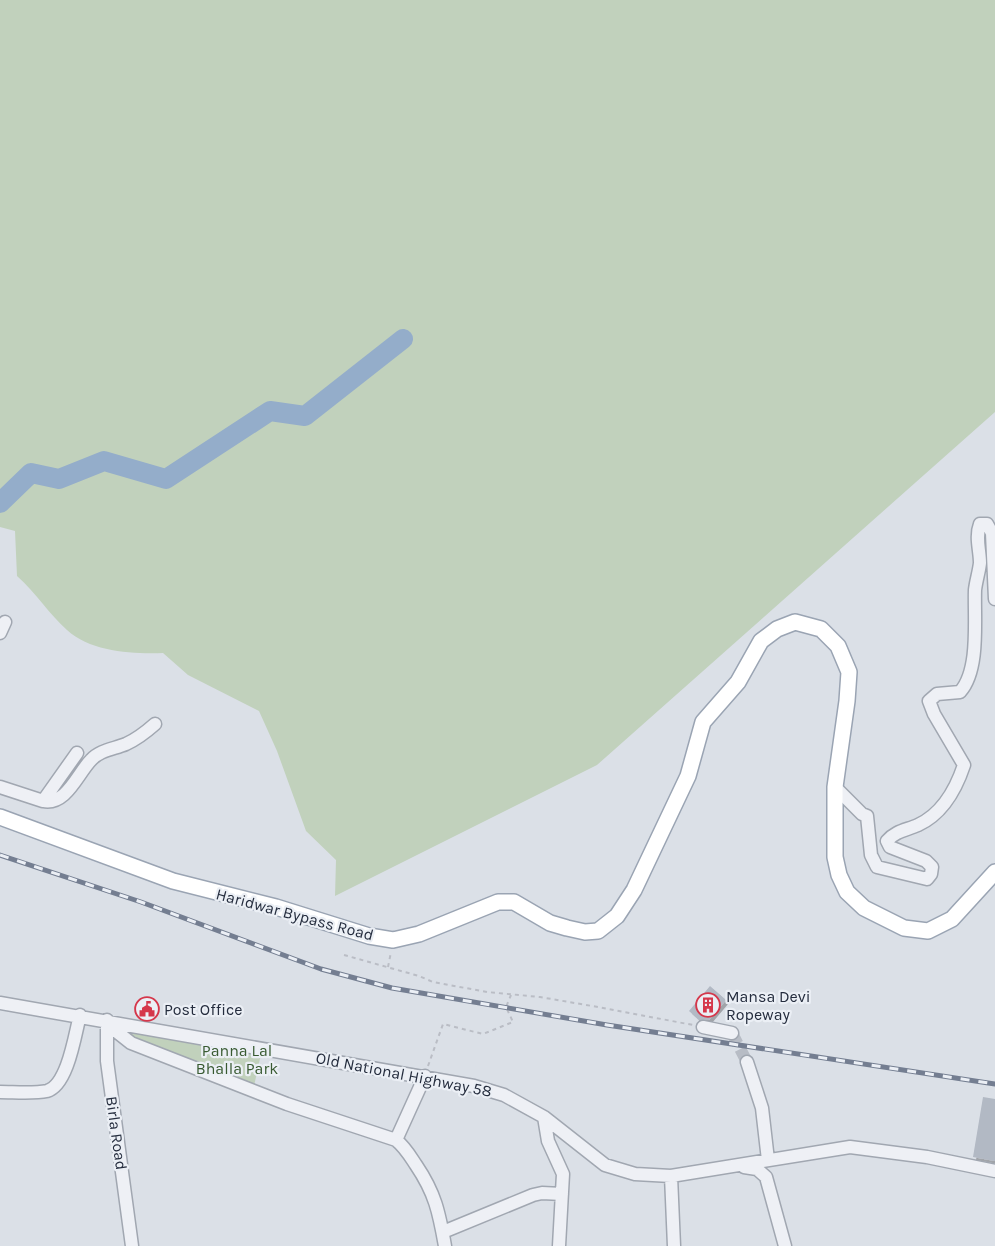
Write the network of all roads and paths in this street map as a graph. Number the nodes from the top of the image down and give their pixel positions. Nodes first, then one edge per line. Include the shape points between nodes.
1 (995, 599) edge
2 (155, 724) dead end
3 (77, 753) dead end
4 (0, 787) edge
5 (835, 787) junction
6 (43, 801) junction
7 (0, 817) edge
8 (995, 872) edge
9 (344, 956) dead end
10 (512, 995) junction
11 (0, 1003) edge
12 (714, 1006) dead end
13 (80, 1015) junction
14 (107, 1022) junction
15 (703, 1027) junction
16 (732, 1033) dead end
17 (747, 1062) tunnel mouth
18 (424, 1076) junction
19 (0, 1092) edge
20 (544, 1117) junction
21 (396, 1140) junction
22 (768, 1160) junction
23 (741, 1165) junction
24 (995, 1171) edge
25 (670, 1176) junction
26 (562, 1194) junction
27 (443, 1232) junction
28 (132, 1246) edge
29 (445, 1246) edge
30 (559, 1246) edge
31 (674, 1246) edge
32 (785, 1246) edge

1 - 5 street via 992,533 987,524 980,524 980,564 972,670 968,684 960,692 937,694 929,701 964,765 957,786 944,804 920,824 892,835 887,841 890,847 926,861 932,867 927,879 877,867 871,855 867,816
2 - 6 street via 137,739 93,758 66,793 56,800
3 - 6 street
4 - 6 street
5 - 7 main road, Haridwar Bypass Road via 849,672 838,646 821,629 795,622 777,629 761,641 738,682 703,722 688,776 634,890 617,916 598,931 567,928 550,923 514,902 498,902 419,934 393,940 369,936 276,907 173,881
5 - 8 main road, Haridwar Bypass Road via 835,857 839,875 847,892 864,908 904,928 928,931 952,918
9 - 10 path via 433,982
10 - 15 path via 674,1019
10 - 18 path via 506,1008 513,1022 483,1034 443,1024
11 - 13 street, Old National Highway 58
12 - 15 path
13 - 14 street, Old National Highway 58
13 - 19 street via 69,1061 58,1084 47,1091
14 - 18 street, Old National Highway 58
14 - 21 street via 131,1043 287,1104
14 - 28 street, Birla Road via 107,1061
15 - 16 street
17 - 22 street via 762,1108
18 - 20 street, Old National Highway 58 via 504,1095
18 - 21 street
20 - 25 street, Old National Highway 58 via 605,1166 634,1174
20 - 26 street via 548,1140 562,1168
21 - 27 street via 430,1186
22 - 23 street, Old National Highway 58
22 - 24 street, Old National Highway 58 via 850,1147 928,1157
23 - 25 street, Old National Highway 58
23 - 32 street via 757,1169 766,1177
25 - 31 street
26 - 27 street via 533,1194
26 - 30 street
27 - 29 street

